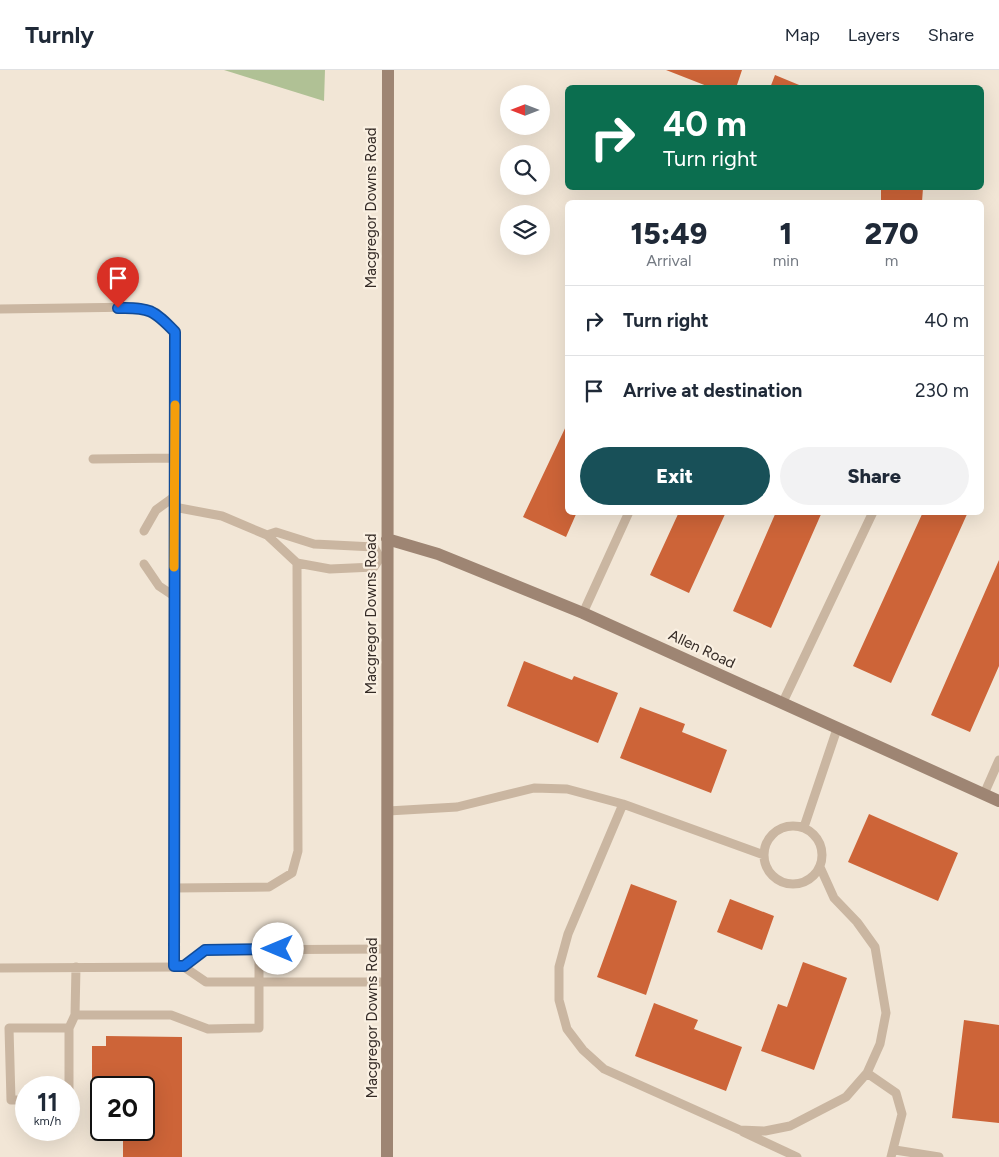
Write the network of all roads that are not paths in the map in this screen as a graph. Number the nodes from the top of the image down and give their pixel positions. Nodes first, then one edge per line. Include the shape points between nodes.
1 (388, 70) edge
2 (0, 309) edge
3 (174, 458) junction
4 (93, 459) dead end
5 (174, 497) junction
6 (174, 507) junction
7 (628, 515) edge
8 (873, 515) edge
9 (144, 531) dead end
10 (267, 535) junction
11 (387, 539) junction
12 (383, 558) junction
13 (144, 564) dead end
14 (297, 564) junction
15 (174, 596) junction
16 (583, 613) junction
17 (782, 704) junction
18 (837, 729) junction
19 (999, 760) edge
20 (984, 794) junction
21 (999, 801) edge
22 (622, 804) junction
23 (388, 811) junction
24 (804, 827) junction
25 (764, 855) junction
26 (820, 867) junction
27 (174, 888) junction
28 (259, 949) junction
29 (388, 949) junction
30 (179, 966) junction
31 (76, 967) junction
32 (0, 968) edge
33 (259, 982) junction
34 (388, 982) junction
35 (75, 1015) junction
36 (69, 1028) junction
37 (867, 1073) junction
38 (69, 1076) edge
39 (15, 1100) edge
40 (740, 1130) junction
41 (893, 1153) edge
42 (388, 1157) edge
43 (797, 1157) edge
44 (939, 1157) edge

1 - 11 street, Macgregor Downs Road
2 - 3 lane via 138,307 157,313 175,332
3 - 4 lane
3 - 5 lane
5 - 6 lane
5 - 9 lane via 156,510
6 - 10 lane via 222,516
6 - 15 lane
7 - 16 lane
8 - 17 lane
10 - 12 lane via 276,532 314,544 374,547
10 - 14 lane
11 - 12 street, Macgregor Downs Road
11 - 16 street, Allen Road via 438,554
12 - 14 lane via 374,567 330,568
12 - 23 street, Macgregor Downs Road
13 - 15 lane via 159,586
14 - 27 lane via 298,851 292,873 269,887
15 - 27 lane
16 - 17 street, Allen Road
17 - 18 street, Allen Road
18 - 20 street, Allen Road
18 - 24 lane
19 - 20 lane
20 - 21 street, Allen Road
22 - 23 lane via 567,789 534,788 457,807
22 - 25 lane
22 - 40 lane via 568,934 559,967 559,1000 567,1029 583,1050 604,1069
23 - 29 street, Macgregor Downs Road
24 - 25 lane via 785,826 770,837
24 - 26 lane via 816,837 822,851
25 - 26 lane via 768,870 780,881 795,884 810,879
26 - 37 lane via 834,898 857,922 874,947 880,970 886,1013 880,1044
27 - 30 lane
28 - 29 lane
28 - 30 lane via 205,950
28 - 33 lane
29 - 34 street, Macgregor Downs Road
30 - 31 lane
30 - 33 lane via 206,982
31 - 32 lane
31 - 35 lane
33 - 34 lane
33 - 35 lane via 259,1028 208,1029 171,1015
34 - 42 street, Macgregor Downs Road
35 - 36 lane
36 - 38 lane
36 - 39 lane via 9,1028 11,1100
37 - 40 lane via 846,1097 790,1126 765,1131
37 - 41 lane via 896,1093 902,1114
40 - 43 lane
41 - 44 lane

